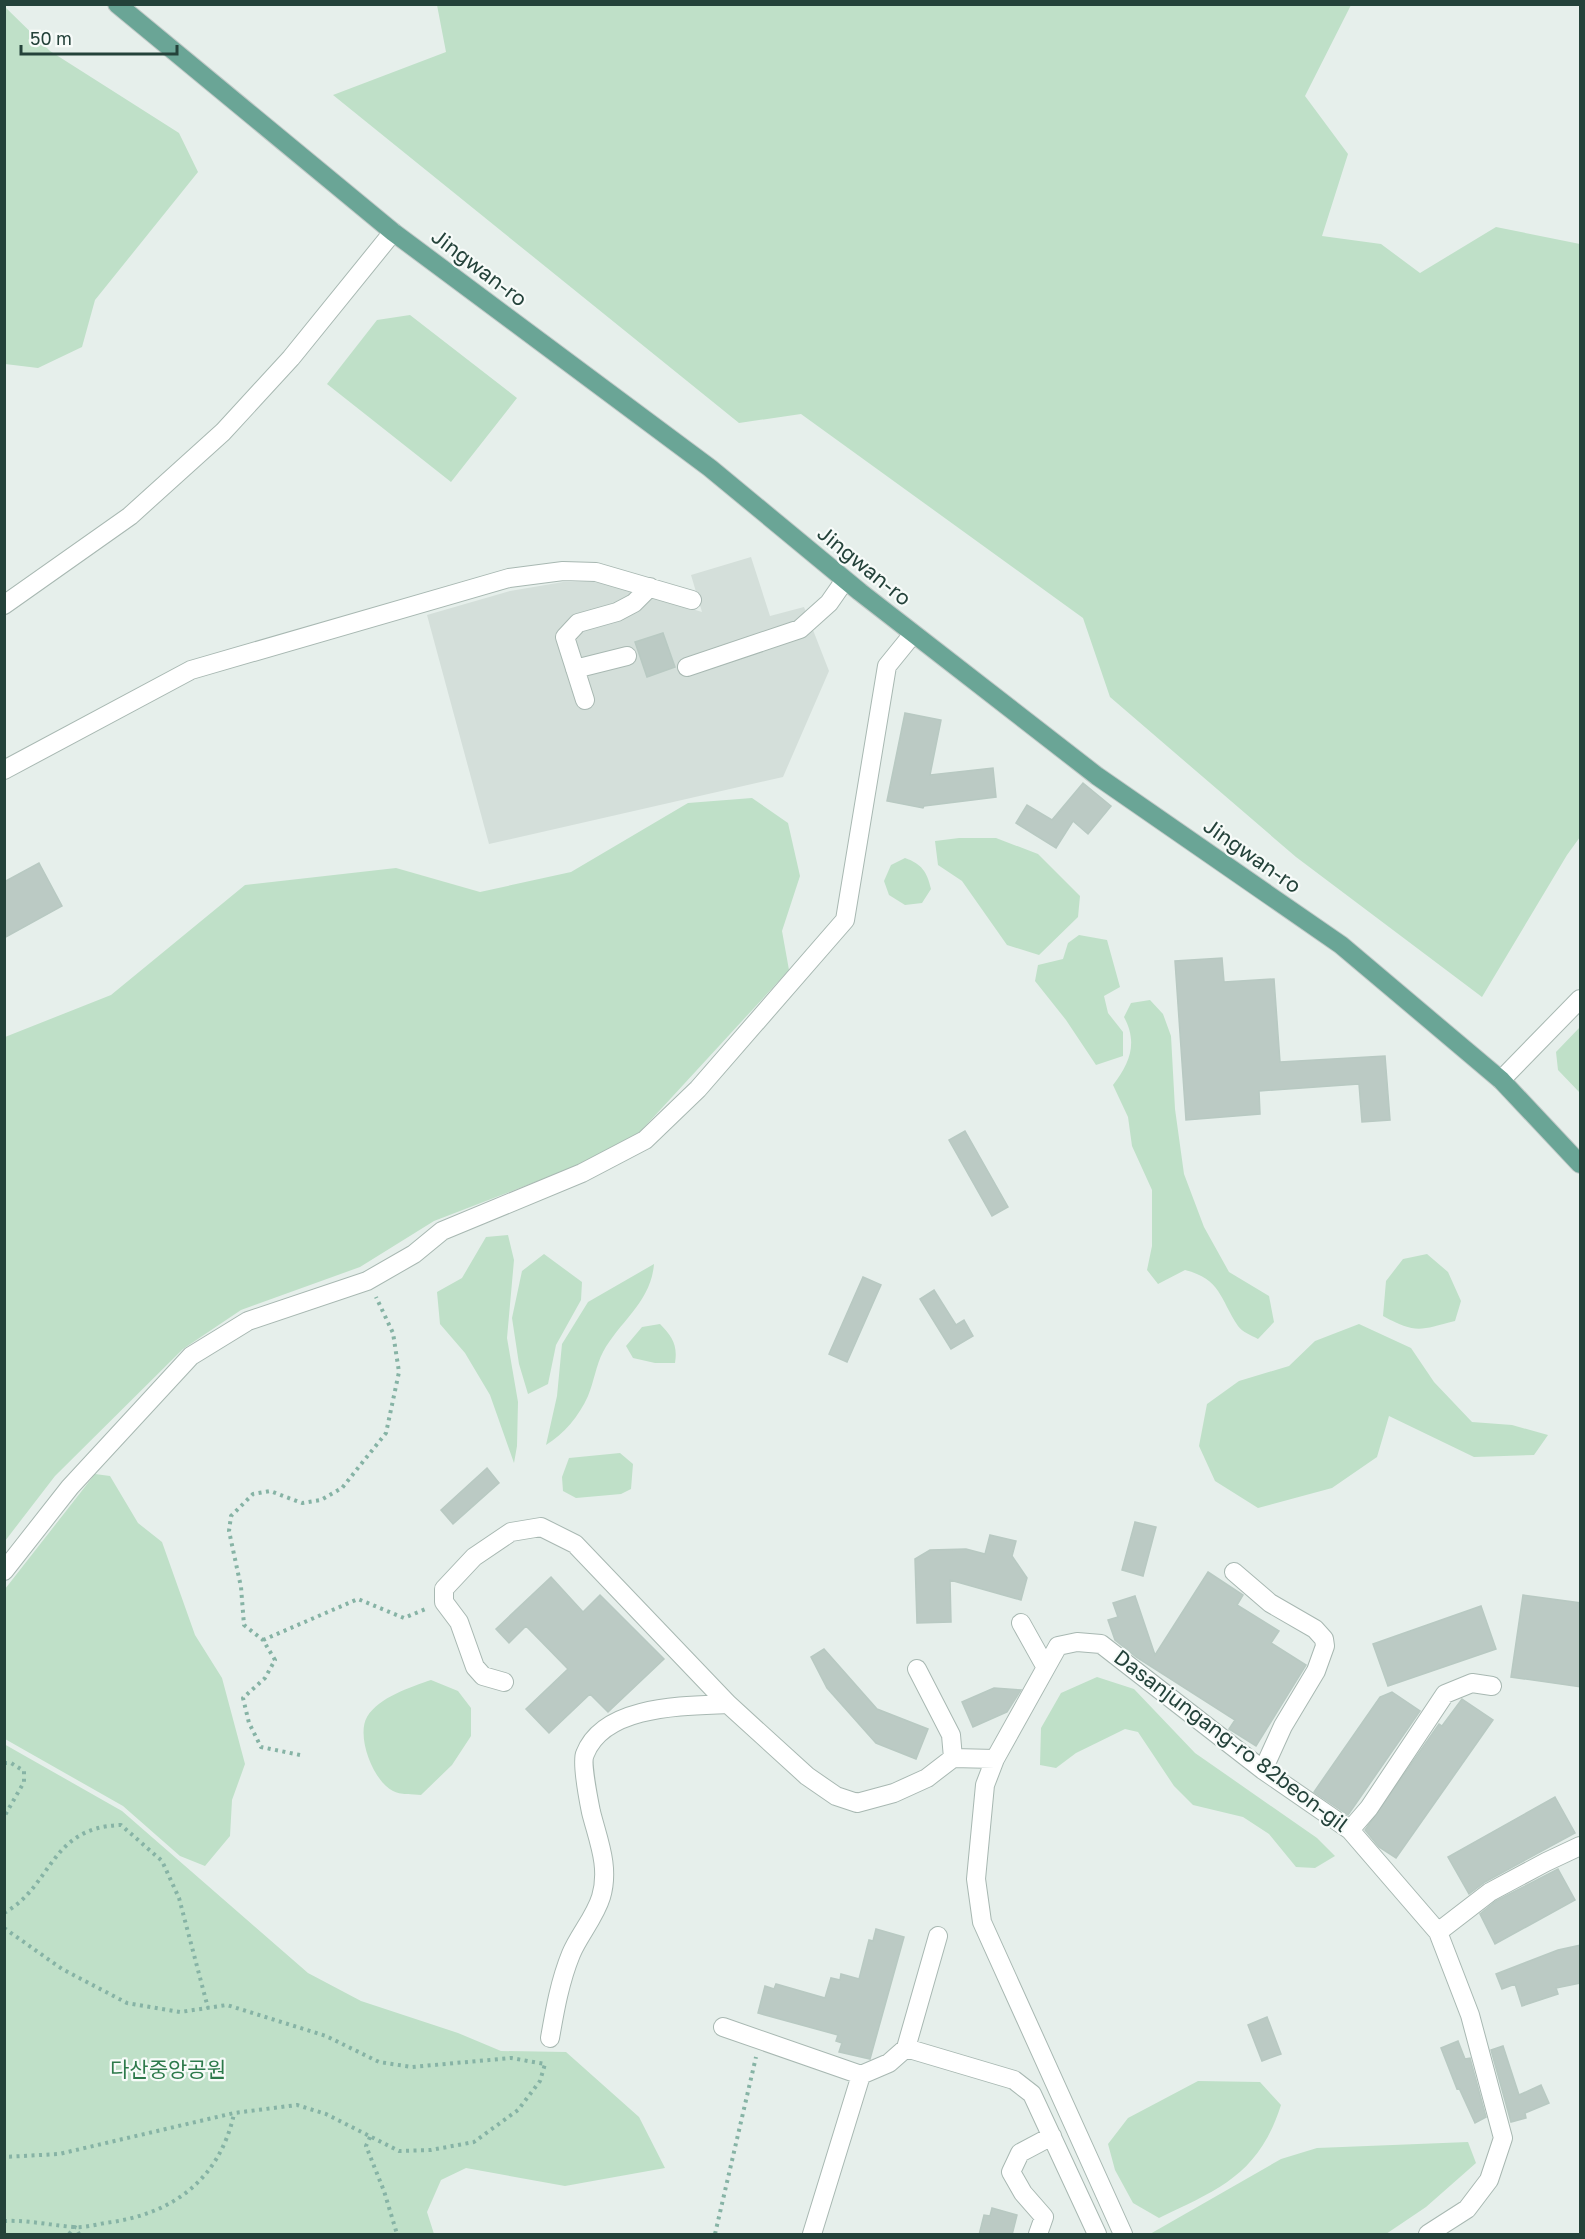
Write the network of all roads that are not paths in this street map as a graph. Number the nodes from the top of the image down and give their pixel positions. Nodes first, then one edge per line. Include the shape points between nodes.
1 (117, 4) edge
2 (393, 232) junction
3 (845, 580) junction
4 (650, 587) junction
5 (692, 600) dead end
6 (4, 605) edge
7 (913, 634) junction
8 (627, 656) dead end
9 (687, 667) dead end
10 (575, 669) junction
11 (585, 700) dead end
12 (4, 770) edge
13 (1581, 999) edge
14 (1501, 1080) junction
15 (1581, 1164) edge
16 (4, 1571) edge
17 (1234, 1572) dead end
18 (1021, 1623) dead end
19 (1045, 1666) junction
20 (917, 1670) dead end
21 (504, 1682) dead end
22 (1492, 1686) dead end
23 (728, 1704) junction
24 (953, 1758) junction
25 (995, 1759) junction
26 (1263, 1770) junction
27 (1350, 1830) junction
28 (1581, 1846) edge
29 (1438, 1932) junction
30 (938, 1936) dead end
31 (723, 2027) dead end
32 (550, 2038) dead end
33 (906, 2048) junction
34 (861, 2075) junction
35 (1052, 2136) junction
36 (812, 2235) edge
37 (1038, 2235) edge
38 (1097, 2235) edge
39 (1123, 2235) edge
40 (1428, 2235) edge

1 - 2 main road, Jingwan-ro
2 - 3 main road, Jingwan-ro via 710,468
2 - 6 street via 291,358 223,432 130,516
3 - 7 main road, Jingwan-ro
3 - 9 street via 829,603 800,629
4 - 5 street
4 - 10 street via 634,603 578,623 565,637
4 - 12 street via 596,572 508,578 191,670
7 - 14 main road, Jingwan-ro via 1096,776 1341,945
7 - 16 street via 887,666 845,920 698,1089 645,1140 582,1173 442,1232 368,1281 248,1321 191,1356 70,1487
8 - 10 street
10 - 11 street
13 - 14 street
14 - 15 main road, Jingwan-ro
17 - 26 street via 1270,1603 1315,1629 1325,1646 1316,1671 1283,1726
18 - 19 street
19 - 25 street, Dasanjungang-ro 82beon-gil
19 - 26 street, Dasanjungang-ro 82beon-gil via 1058,1646 1077,1642 1101,1644
20 - 24 street via 951,1735
21 - 23 street via 483,1676 475,1667 459,1622 444,1602 444,1589 474,1557 511,1532 541,1527 575,1544
22 - 27 street via 1472,1683 1445,1694
23 - 24 street via 807,1776 836,1796 856,1803 902,1790 927,1778
23 - 32 street via 675,1707 615,1720 597,1735 584,1755 591,1811 603,1851 604,1876 601,1898 572,1953 557,1996
24 - 25 street
25 - 39 street, Dasanjungang-ro 82beon-gil via 985,1785 976,1879 982,1922
26 - 27 street, Dasanjungang-ro 82beon-gil
27 - 29 street, Dasanjungang-ro 82beon-gil
28 - 29 street via 1490,1892
29 - 40 street, Dasanjungang-ro 82beon-gil via 1470,2015 1503,2138 1489,2180 1467,2209
30 - 33 street
31 - 34 street
33 - 34 street via 889,2063
33 - 35 street via 1014,2080 1032,2094
34 - 36 street
35 - 37 street via 1020,2153 1011,2172 1044,2217
35 - 38 street

